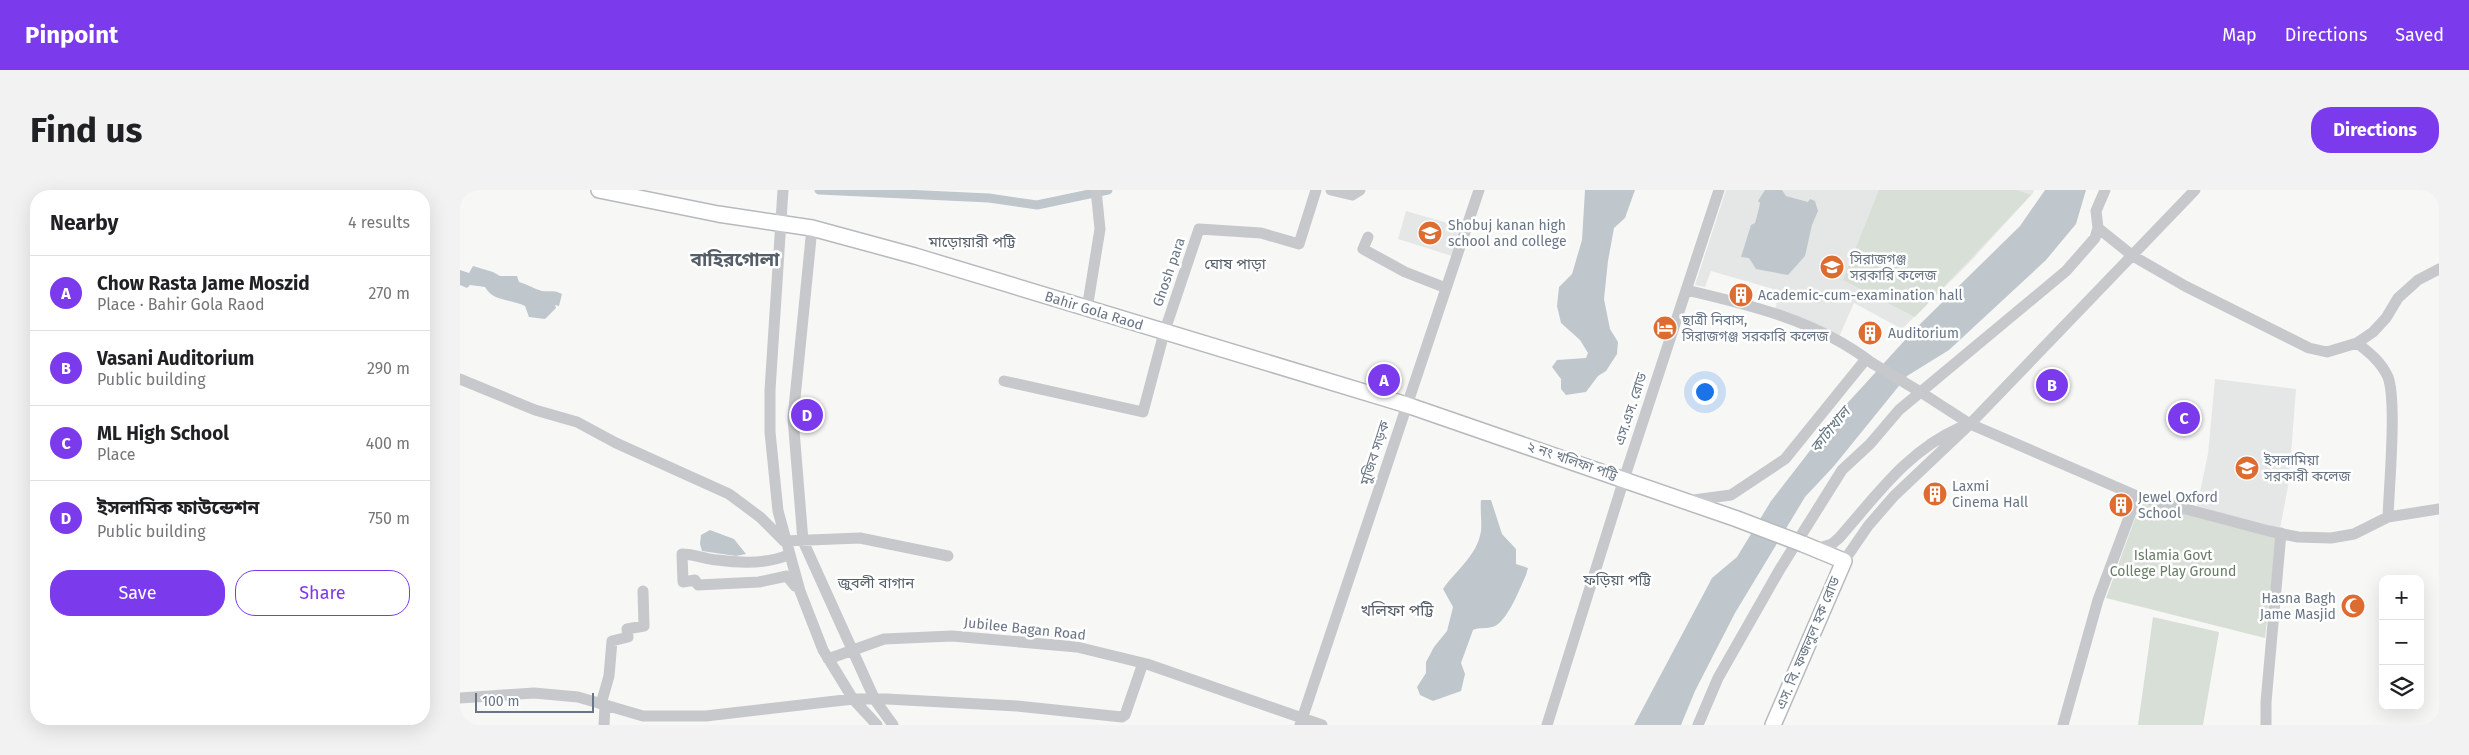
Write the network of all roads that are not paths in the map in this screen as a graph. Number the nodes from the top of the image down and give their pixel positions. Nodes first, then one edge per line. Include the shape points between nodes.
1 (599, 190) edge
2 (783, 190) edge
3 (1096, 190) edge
4 (1316, 190) edge
5 (1330, 190) edge
6 (1360, 190) edge
7 (1479, 190) edge
8 (1719, 190) edge
9 (2105, 190) edge
10 (2195, 190) edge
11 (781, 218) junction
12 (812, 228) junction
13 (2098, 228) junction
14 (1368, 237) dead end
15 (2133, 256) junction
16 (2439, 269) edge
17 (1446, 288) junction
18 (1686, 290) junction
19 (1088, 309) junction
20 (1164, 333) junction
21 (2357, 343) junction
22 (1869, 361) junction
23 (460, 378) edge
24 (1004, 381) dead end
25 (1407, 405) junction
26 (1970, 424) junction
27 (1624, 479) junction
28 (1883, 487) junction
29 (1894, 496) junction
30 (2137, 496) junction
31 (1686, 501) junction
32 (2439, 509) edge
33 (2388, 517) junction
34 (2281, 533) junction
35 (803, 540) junction
36 (784, 541) junction
37 (1809, 547) junction
38 (788, 555) junction
39 (948, 556) dead end
40 (1844, 561) junction
41 (642, 592) dead end
42 (800, 592) junction
43 (852, 650) junction
44 (828, 659) junction
45 (1143, 664) junction
46 (460, 698) edge
47 (853, 699) junction
48 (875, 700) junction
49 (603, 705) junction
50 (1301, 722) edge
51 (604, 725) edge
52 (877, 725) edge
53 (893, 725) edge
54 (1322, 725) edge
55 (1547, 725) edge
56 (1698, 725) edge
57 (1773, 725) edge
58 (2063, 725) edge
59 (2266, 725) edge

1 - 11 main road, Bahir Gola Raod via 668,205
2 - 11 street
3 - 19 street via 1100,229
4 - 20 street, Ghosh para via 1299,244 1261,233 1199,229
5 - 6 street via 1352,195
7 - 17 street, মুজিব সড়ক
8 - 18 street, এস.এস. রোড
9 - 13 street via 2096,210
10 - 15 street
11 - 12 main road, Bahir Gola Raod
11 - 36 street via 770,432 773,480
12 - 19 main road, Bahir Gola Raod
12 - 35 street via 793,418
13 - 15 street
13 - 56 street via 2095,238 2066,271 1899,410 1842,470 1780,569 1718,678
14 - 17 street via 1363,250 1405,272
15 - 21 street via 2309,348 2328,352
15 - 26 street
16 - 21 street via 2418,280 2398,298 2386,318
17 - 25 street, মুজিব সড়ক
18 - 22 street via 1770,311 1810,327
18 - 27 street, এস.এস. রোড
19 - 20 main road, Bahir Gola Raod
20 - 24 street via 1143,412
20 - 25 main road, Bahir Gola Raod
21 - 33 street via 2376,358 2388,378 2391,408
22 - 26 street, bridge
22 - 31 street via 1785,459 1731,495
23 - 36 street via 535,410 577,422 729,494 760,517
25 - 27 main road, ২ নং খলিফা পট্টি
25 - 50 street, মুজিব সড়ক
26 - 28 street via 1923,448
26 - 29 street
26 - 30 street
27 - 31 main road, ২ নং খলিফা পট্টি
27 - 55 street, এস.এস. রোড
28 - 29 street
28 - 37 street via 1832,544
29 - 40 street
30 - 34 street
30 - 58 street via 2098,600
31 - 37 main road, ২ নং খলিফা পট্টি, bridge
32 - 33 street
33 - 34 street via 2354,534 2331,538
34 - 59 street
35 - 36 street
35 - 39 street via 860,538
35 - 43 street
36 - 38 street
37 - 40 main road, ২ নং খলিফা পট্টি
38 - 42 street
38 - 42 street via 751,562 682,554 683,582 695,580 698,585 744,583 787,576
40 - 57 main road, এস. বি. ফজলুল হক রোড
41 - 49 street via 644,626 628,629 628,637 612,641
42 - 44 street
43 - 44 street, Jubilee Bagan Road
43 - 45 street, Jubilee Bagan Road via 884,639 952,636 1078,647
43 - 48 street
44 - 47 street
45 - 48 street via 1122,717 1018,706
45 - 50 street, Jubilee Bagan Road
46 - 49 street via 534,693 578,697
47 - 48 street
47 - 49 street via 700,717 643,716
47 - 52 street
48 - 53 street
49 - 51 street
50 - 54 street, Jubilee Bagan Road

